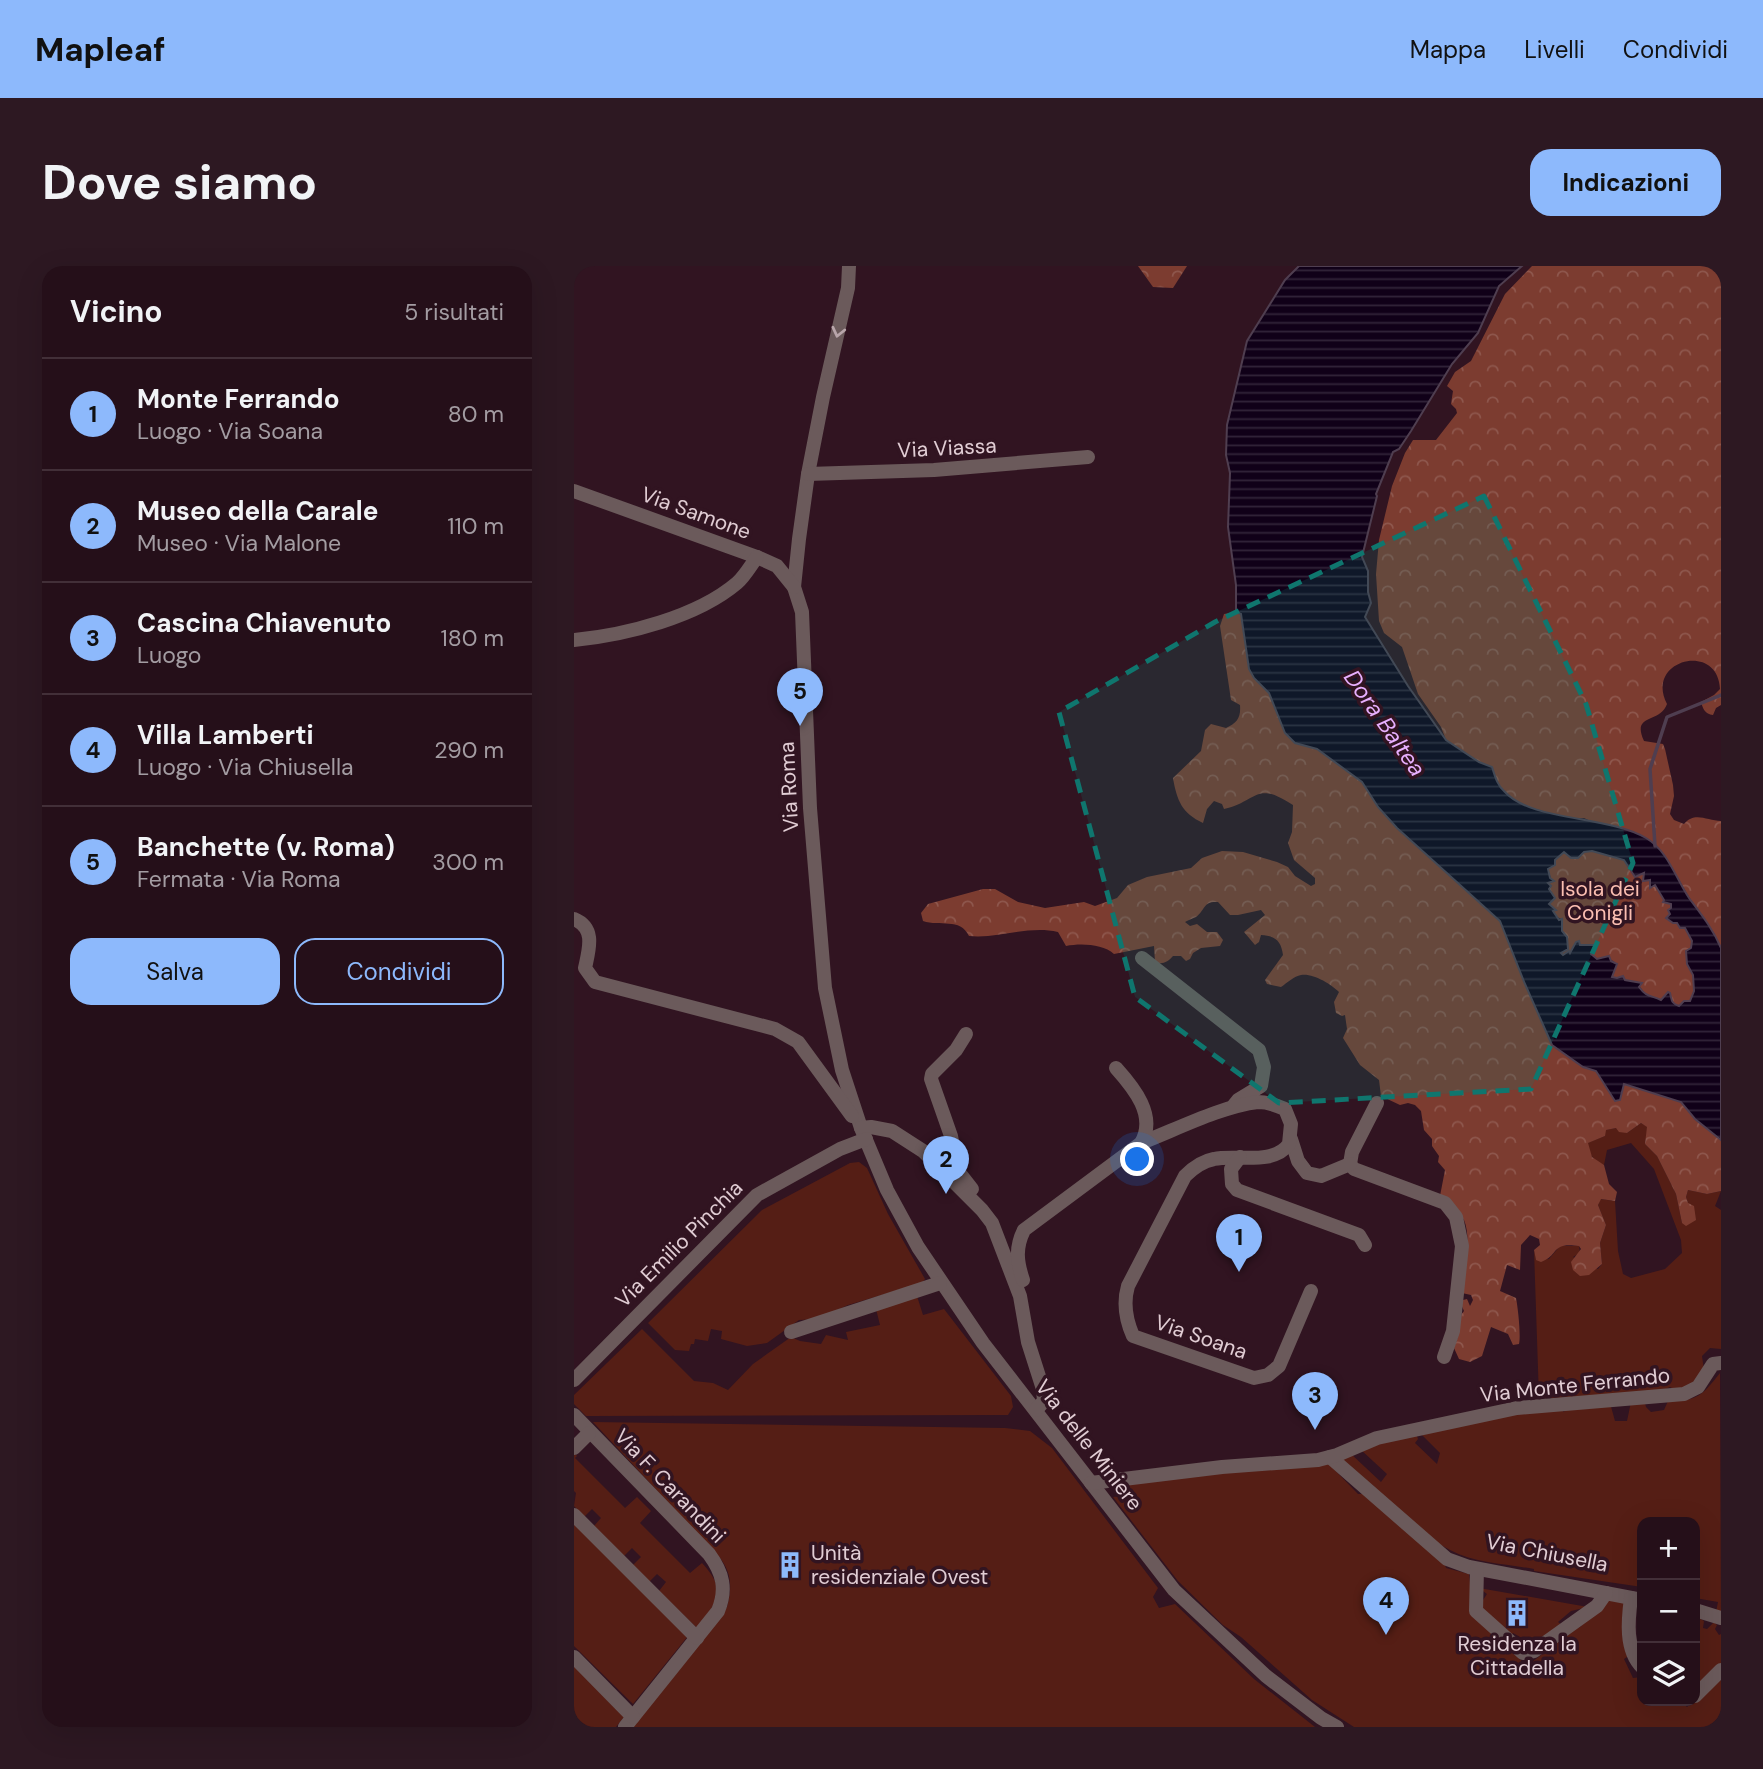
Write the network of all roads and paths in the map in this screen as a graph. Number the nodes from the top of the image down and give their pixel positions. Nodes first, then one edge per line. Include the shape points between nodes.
1 (849, 266) edge
2 (1088, 457) dead end
3 (808, 474) junction
4 (574, 491) edge
5 (757, 557) junction
6 (794, 587) junction
7 (574, 640) edge
8 (574, 919) edge
9 (1142, 958) dead end
10 (966, 1034) dead end
11 (1116, 1068) dead end
12 (1377, 1103) dead end
13 (1232, 1108) junction
14 (864, 1134) junction
15 (1291, 1139) junction
16 (1141, 1143) junction
17 (1240, 1157) junction
18 (1350, 1164) junction
19 (992, 1223) junction
20 (1365, 1245) dead end
21 (940, 1283) junction
22 (1311, 1291) dead end
23 (791, 1332) dead end
24 (1028, 1342) junction
25 (1444, 1357) dead end
26 (1721, 1363) edge
27 (574, 1380) edge
28 (1036, 1410) junction
29 (574, 1415) edge
30 (589, 1433) junction
31 (574, 1448) edge
32 (1330, 1457) junction
33 (1091, 1483) junction
34 (574, 1515) edge
35 (1444, 1555) junction
36 (1477, 1569) junction
37 (1606, 1593) junction
38 (1637, 1597) edge
39 (1637, 1597) edge
40 (1637, 1599) edge
41 (1700, 1607) edge
42 (1721, 1618) edge
43 (697, 1638) junction
44 (574, 1657) edge
45 (1637, 1660) edge
46 (1721, 1670) edge
47 (1700, 1691) edge
48 (629, 1722) edge
49 (1337, 1727) edge

1 -> 3 street, Via Roma
2 - 3 street, Via Viassa via 934,470
3 - 6 street, Via Roma
4 - 5 street, Via Samone
5 - 6 street, Via Samone via 777,566
5 - 7 street via 738,582 704,604 657,623
6 - 14 street, Via Roma via 802,612 810,808 825,988 842,1070
8 - 14 street via 585,925 590,935 585,968 595,982 775,1029 798,1042
9 - 13 street via 1259,1050 1264,1067 1261,1086
10 - 19 street via 932,1074 932,1087 951,1136 958,1171
11 - 16 street via 1147,1114
12 - 18 street
13 - 15 street via 1258,1102 1277,1105 1289,1115
13 - 16 street
14 - 19 street via 871,1127 892,1131 923,1151
14 - 21 street, Via delle Miniere via 887,1190
14 - 27 street, Via Emilio Pinchia via 757,1195
15 - 17 street, Via Soana via 1280,1152
15 - 18 street via 1307,1173 1321,1176
16 - 24 street via 1024,1230 1017,1262 1034,1322
17 - 20 street via 1230,1177 1237,1190 1359,1235
17 - 22 street, Via Soana via 1208,1160 1185,1176 1125,1294 1133,1336 1261,1377 1279,1366
18 - 25 street via 1446,1203 1456,1217 1462,1246 1453,1331
19 - 24 street via 1020,1296
21 - 23 street
21 - 28 street, Via delle Miniere
24 - 28 street via 1043,1389 1044,1401
26 - 32 street, Via Monte Ferrando via 1713,1364 1698,1387 1685,1394 1517,1408 1377,1438
28 - 33 street, Via delle Miniere
29 - 30 street, Via F. Carandini
30 - 31 street
30 - 43 street, Via F. Carandini via 716,1564 723,1583 722,1601
32 - 33 street, Via Monte Ferrando
32 - 35 street, Via Chiusella
33 - 49 street, Via delle Miniere via 1174,1590 1266,1676
34 - 43 street
35 - 36 street, Via Chiusella
35 - 38 street, Via Chiusella
36 - 37 street, Via Chiusella
36 - 37 street, Via Chiusella via 1476,1611 1523,1653 1534,1651 1597,1606
37 - 39 street, Via Chiusella
40 - 45 street via 1628,1617
41 - 42 street
43 - 48 street, Via F. Carandini
44 - 48 street
46 - 47 street

